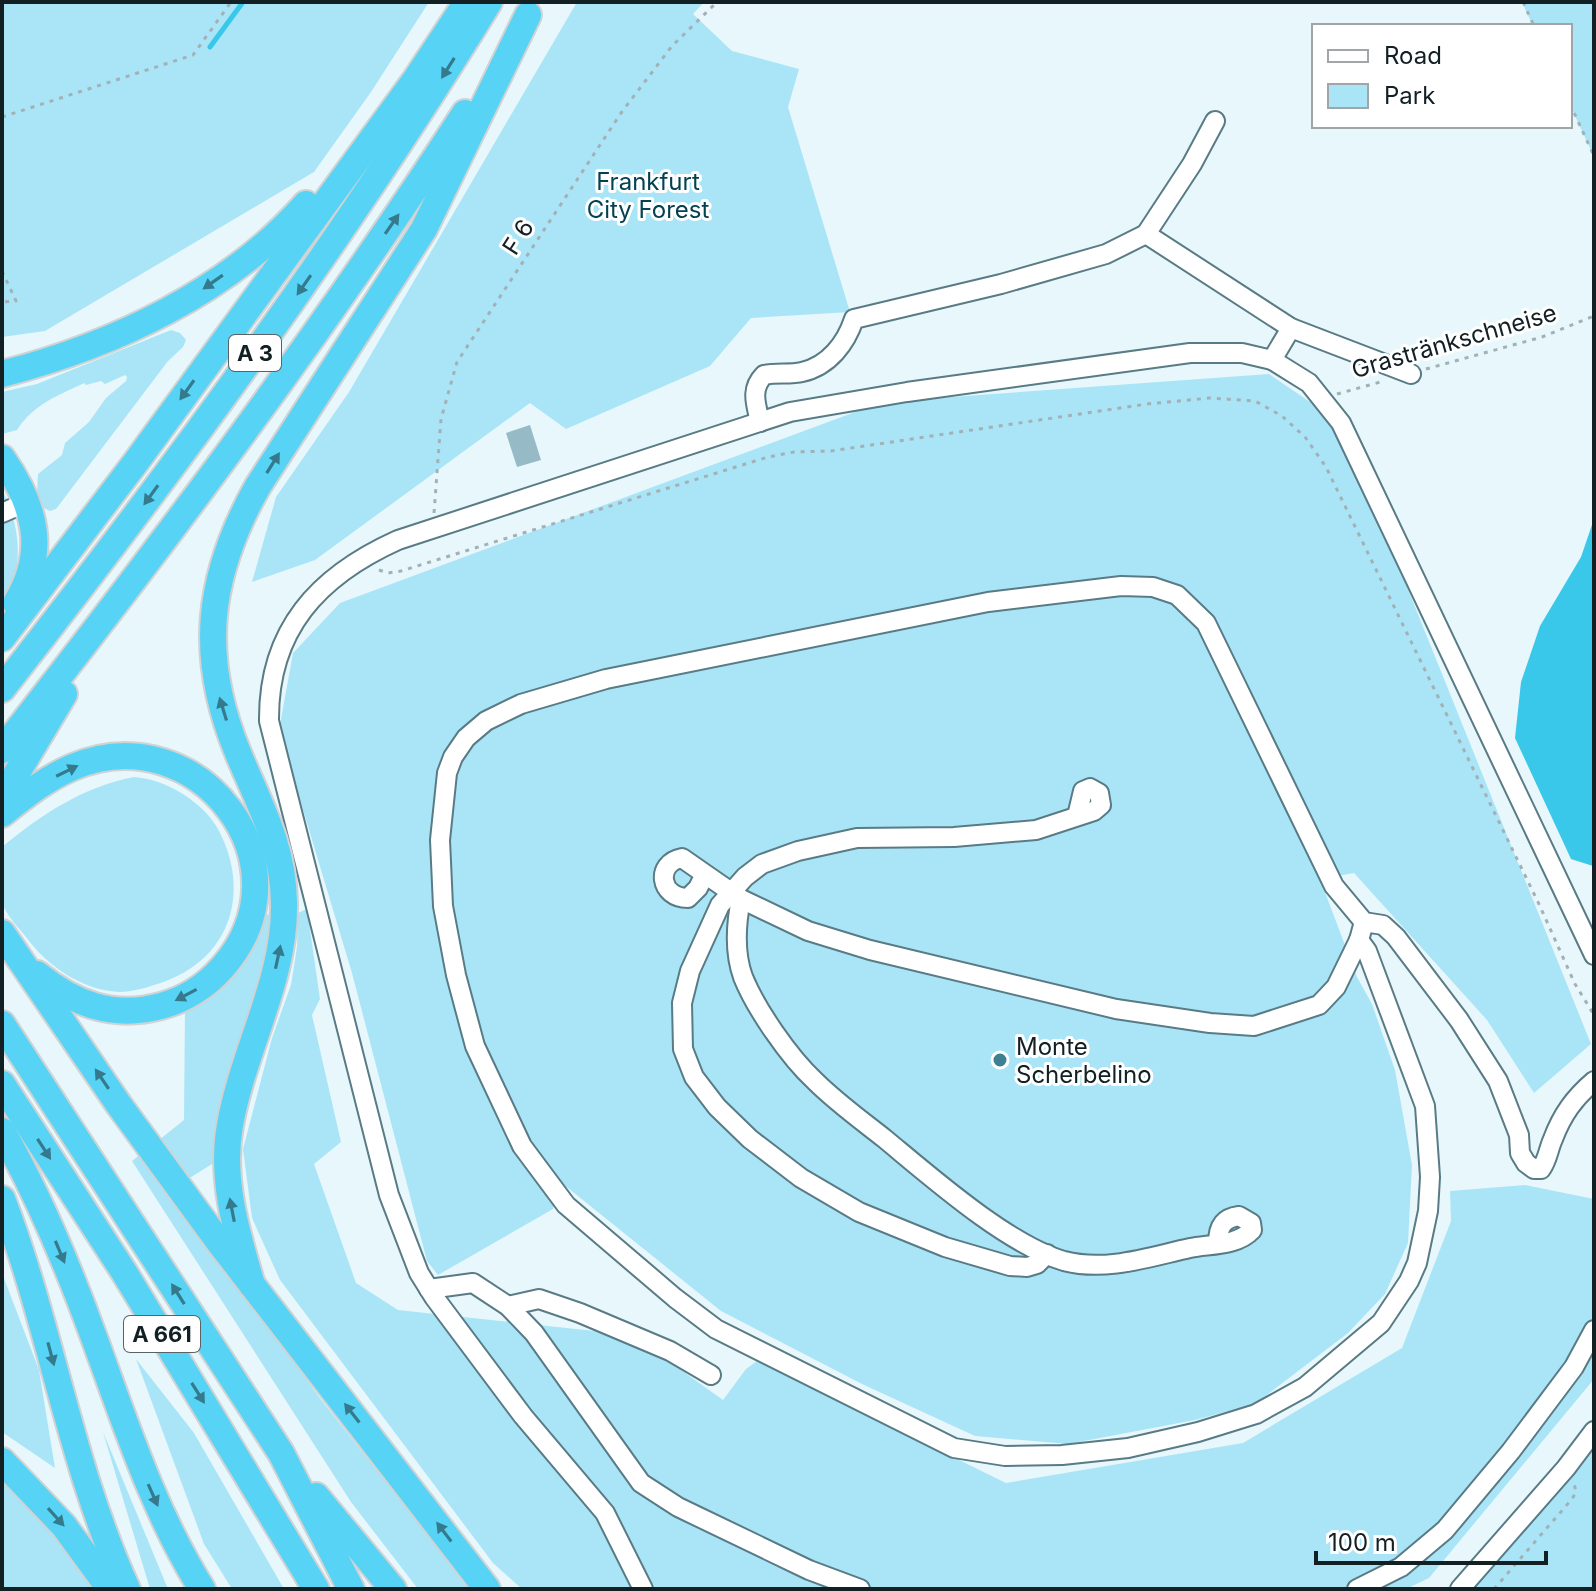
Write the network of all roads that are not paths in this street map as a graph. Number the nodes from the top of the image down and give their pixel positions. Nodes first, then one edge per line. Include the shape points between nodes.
1 (467, 2) edge
2 (489, 2) edge
3 (532, 9) edge
4 (1215, 121) dead end
5 (373, 135) junction
6 (1146, 234) junction
7 (1291, 328) junction
8 (1272, 360) junction
9 (2, 374) edge
10 (1411, 374) road end
11 (760, 422) junction
12 (2, 458) edge
13 (27, 502) junction
14 (2, 513) edge
15 (116, 604) junction
16 (2, 625) edge
17 (2, 638) edge
18 (2, 689) edge
19 (2, 750) edge
20 (2, 798) edge
21 (2, 814) edge
22 (1077, 816) dead end
23 (705, 874) dead end
24 (737, 896) junction
25 (1361, 931) junction
26 (2, 933) edge
27 (1594, 955) edge
28 (19, 959) junction
29 (2, 1024) edge
30 (1594, 1081) edge
31 (2, 1084) edge
32 (2, 1131) edge
33 (2, 1199) edge
34 (1218, 1243) dead end
35 (1047, 1254) junction
36 (252, 1285) junction
37 (429, 1289) junction
38 (508, 1306) junction
39 (1594, 1330) edge
40 (711, 1375) dead end
41 (1594, 1431) edge
42 (281, 1453) junction
43 (2, 1461) edge
44 (110, 1589) edge
45 (127, 1589) edge
46 (202, 1589) edge
47 (316, 1589) edge
48 (351, 1589) edge
49 (393, 1589) edge
50 (487, 1589) edge
51 (643, 1589) edge
52 (860, 1589) edge
53 (1357, 1589) edge
54 (1460, 1589) edge

1 - 5 highway
2 -> 18 highway, A 3 via 266,339
15 -> 3 highway, A 3 via 404,206
36 -> 3 highway via 229,1194 229,1128 275,968 283,928 283,881 273,831 238,752 216,684 212,621 221,569 258,486 424,229
4 - 6 lane
5 -> 9 highway via 280,230 199,292 94,346
5 -> 17 highway
6 - 7 lane
6 - 11 lane via 1106,254 854,319 839,349 817,367 764,375 755,384
7 - 8 lane
7 - 10 lane
8 - 11 lane via 1242,353 1190,353 907,392
8 - 27 lane via 1309,383 1341,423
11 - 37 lane via 398,540 365,556 317,593 286,635 271,677 269,721 389,1195
12 - 13 highway
13 - 14 lane
13 - 16 highway via 33,560 25,587
15 - 19 highway, A 3
15 - 20 highway
21 -> 28 highway via 40,785 87,762 122,756 161,761 202,781 227,805 247,841 253,867 254,898 231,957 202,987 169,1004 138,1011 92,1006 56,989
22 - 24 lane via 1036,830 857,838 798,851 762,864 745,877
23 - 24 lane
24 - 25 lane via 808,931 978,978 1116,1009 1254,1026 1319,1005 1336,987
24 - 35 lane via 737,951 743,975 762,1015 813,1080 937,1182
24 - 35 lane via 720,905 709,925 682,1003 683,1049 694,1077 717,1107 801,1178 859,1212 1010,1266 1037,1264
25 - 25 lane via 1425,1106 1429,1135 1423,1239 1409,1281 1381,1323 1305,1387 1256,1414 1198,1432 1128,1448 1062,1455 1005,1456 954,1448 716,1329 566,1205 522,1146 475,1046 443,906 440,840 447,773 466,738 486,721 521,704 606,679 988,602 1153,587 1177,595 1206,623
25 - 30 lane via 1383,925 1396,937 1466,1030 1498,1081 1519,1135 1520,1153 1534,1169 1548,1160 1563,1115
26 - 28 highway
36 -> 28 highway
42 -> 29 highway, A 661
31 -> 47 highway, A 661 via 124,1272
32 -> 46 highway via 71,1277 150,1489
33 -> 45 highway via 93,1505
34 - 35 lane via 1113,1264 1090,1265
50 -> 36 highway
37 - 38 lane via 473,1283
37 - 51 lane via 523,1416 589,1490
38 - 40 lane via 539,1299 670,1351
38 - 52 lane via 534,1333 641,1483 691,1513
39 - 53 lane via 1574,1367 1445,1530 1401,1567
41 - 54 lane
42 - 48 highway, A 661
42 - 49 highway
43 -> 44 highway via 64,1526

